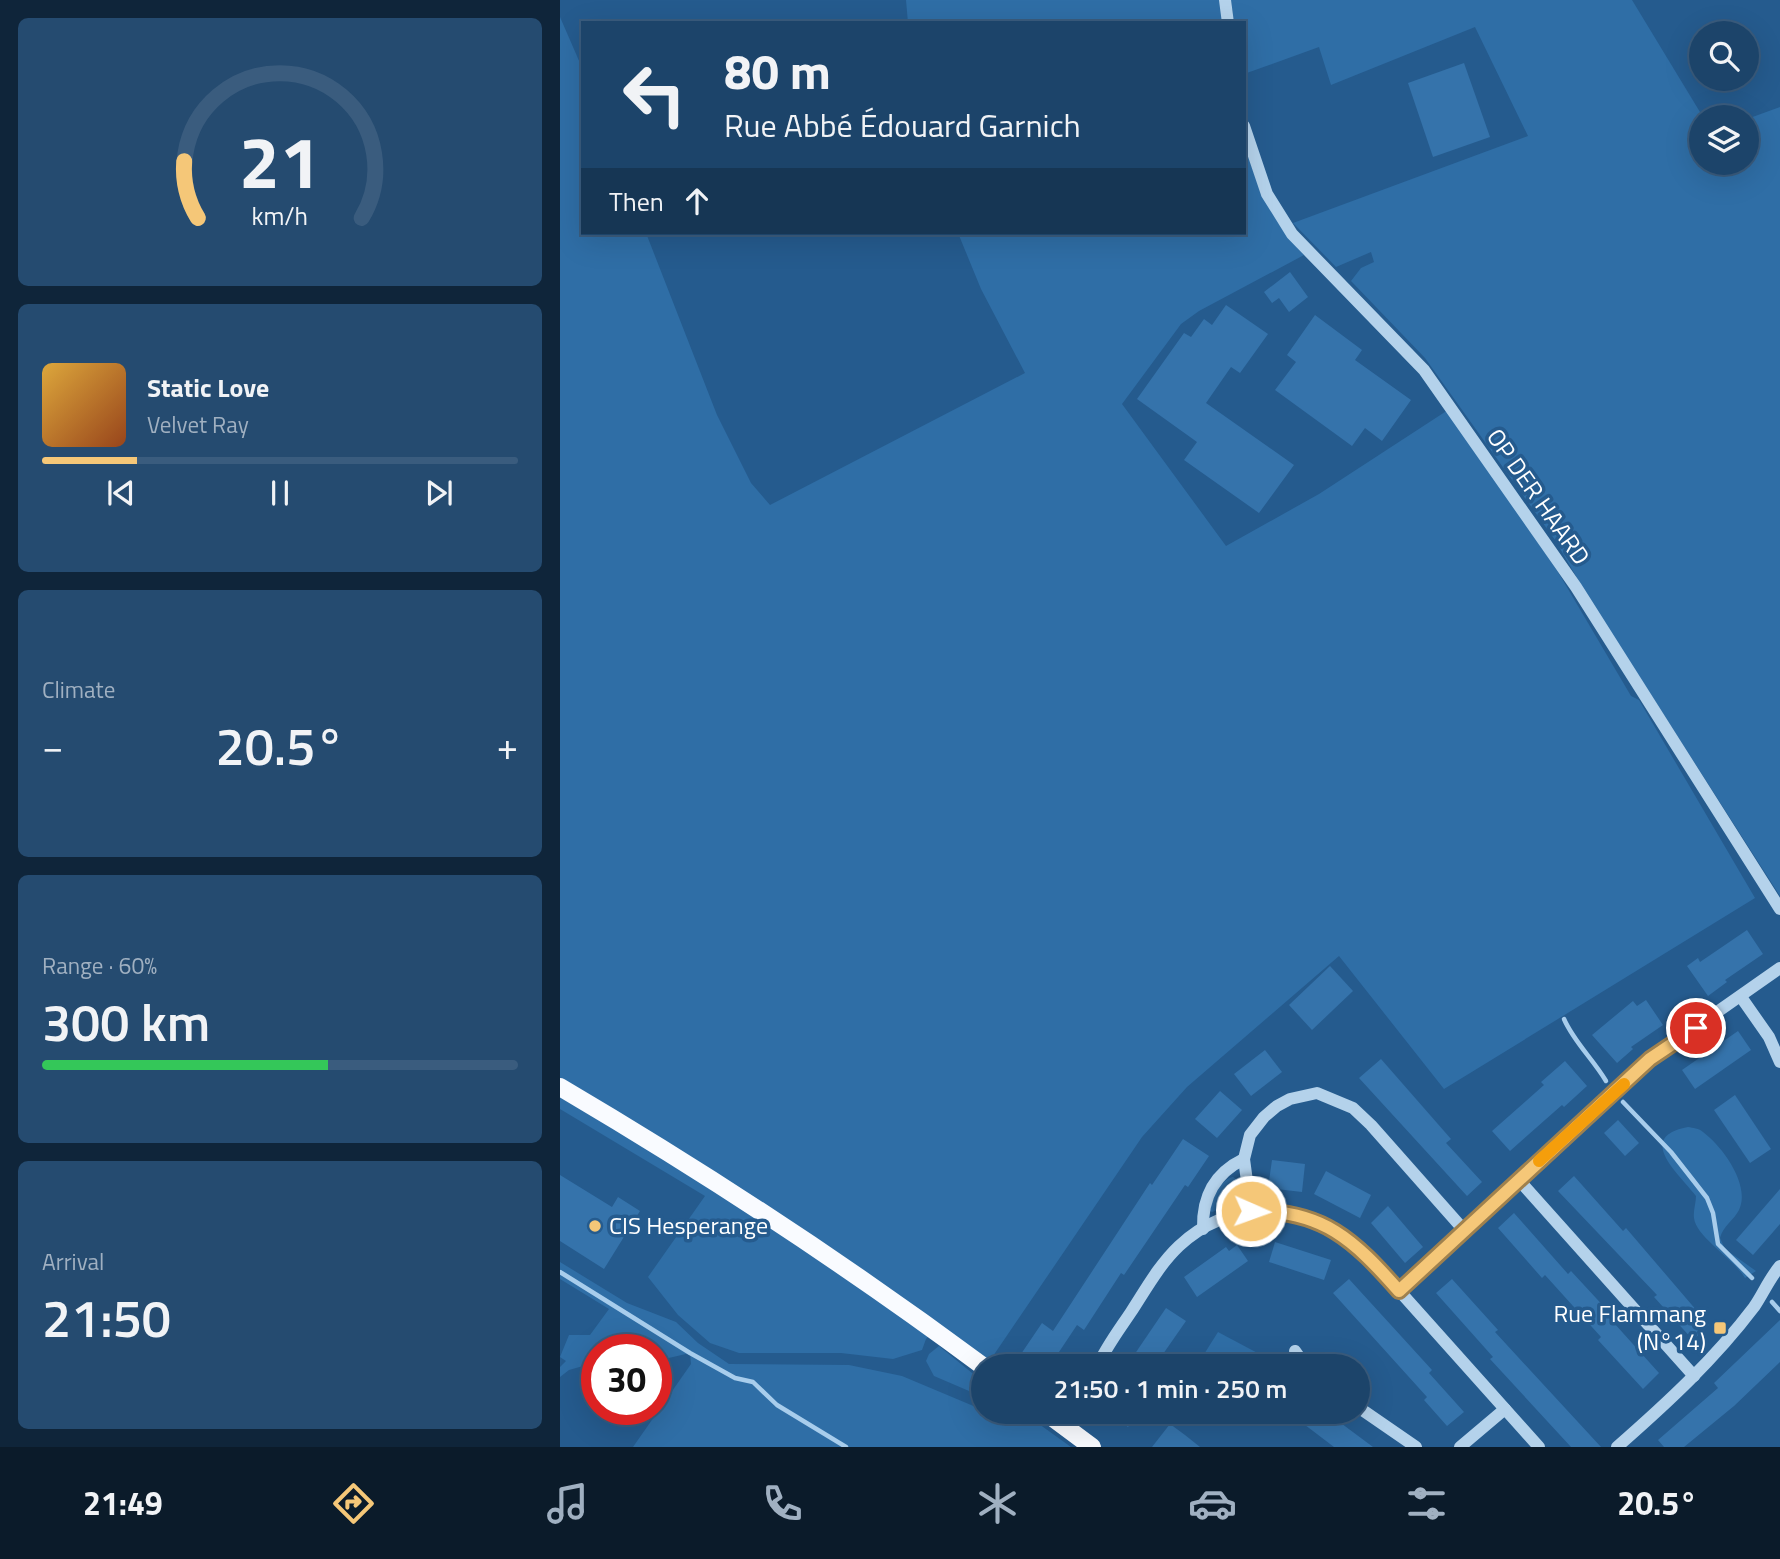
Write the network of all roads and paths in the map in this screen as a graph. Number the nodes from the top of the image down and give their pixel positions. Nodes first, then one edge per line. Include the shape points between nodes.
1 (1225, 0) edge
2 (1228, 21) edge
3 (1246, 133) edge
4 (1780, 909) edge
5 (1780, 968) edge
6 (1741, 997) junction
7 (1780, 1062) edge
8 (560, 1087) edge
9 (1244, 1158) junction
10 (1518, 1179) junction
11 (1251, 1211) junction
12 (1203, 1229) junction
13 (1463, 1229) junction
14 (1780, 1266) edge
15 (1399, 1291) junction
16 (1294, 1351) dead end
17 (1105, 1354) edge
18 (1296, 1354) edge
19 (971, 1357) edge
20 (1694, 1376) junction
21 (1505, 1409) junction
22 (1370, 1415) edge
23 (1061, 1424) edge
24 (1070, 1424) edge
25 (1068, 1429) junction
26 (1092, 1447) edge
27 (1416, 1447) edge
28 (1460, 1447) edge
29 (1539, 1447) edge
30 (1617, 1447) edge

1 - 2 street
3 - 4 street, OP DER HAARD via 1268,194 1292,234 1424,369 1576,587
5 - 6 street
6 - 7 street
6 - 10 street via 1650,1059
8 - 19 main road via 658,1145 880,1290
9 - 11 street
9 - 12 street via 1213,1183 1203,1208
9 - 13 street via 1250,1135 1264,1117 1290,1099 1317,1093 1353,1108
10 - 13 street
10 - 20 street
11 - 12 street
11 - 15 street via 1290,1213 1329,1227 1361,1248
12 - 17 street via 1162,1264
13 - 15 street
14 - 20 street via 1755,1305
15 - 21 street
16 - 18 street
20 - 30 street
21 - 28 street
21 - 29 street
22 - 27 street
23 - 25 main road
24 - 25 street
25 - 26 main road

